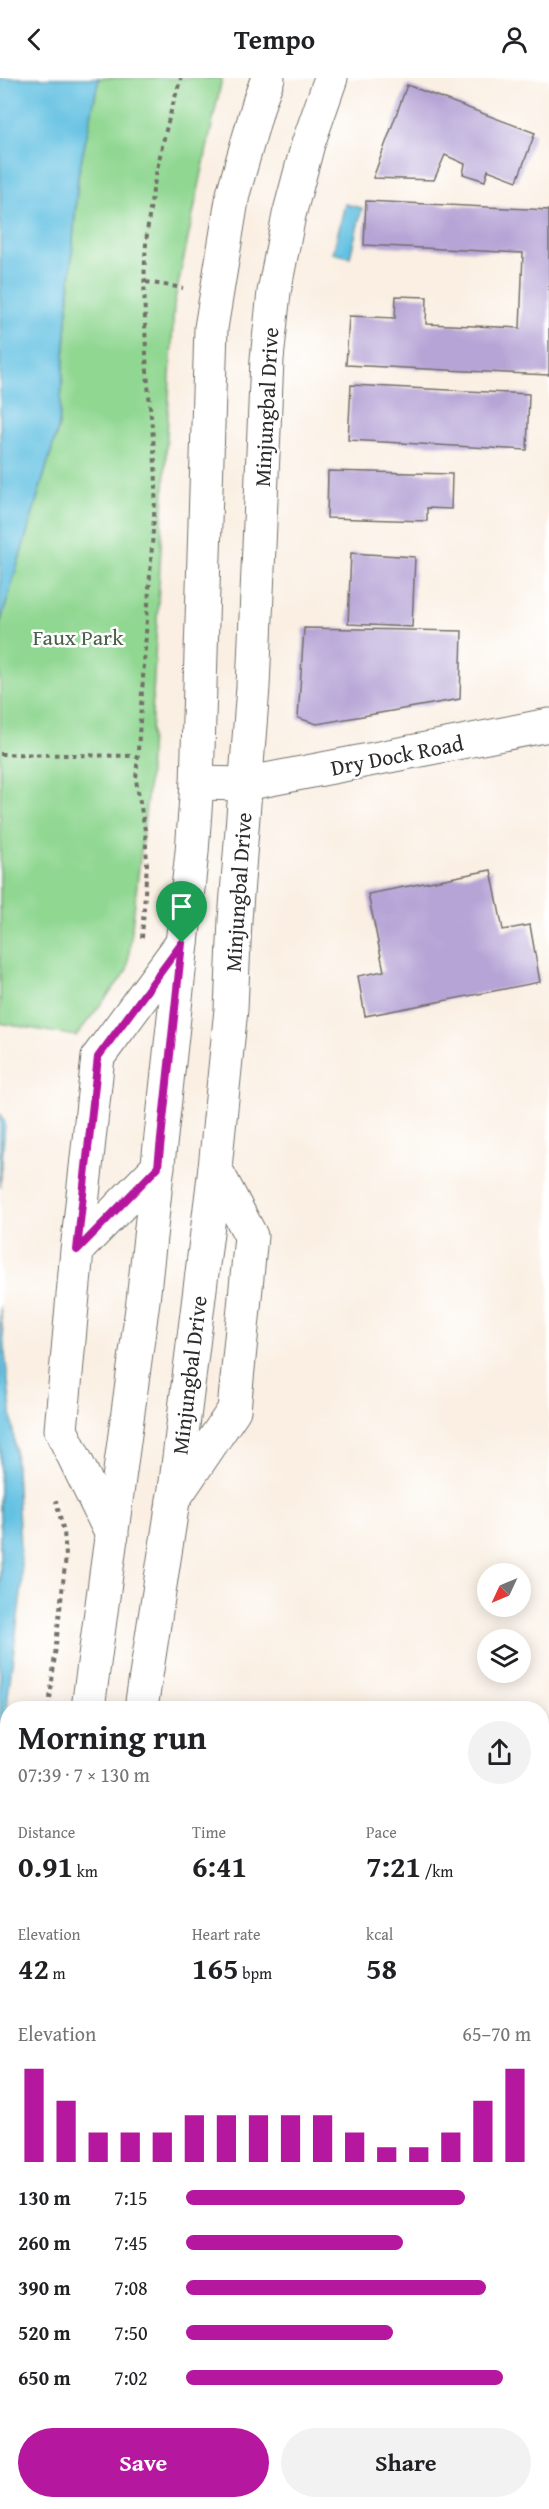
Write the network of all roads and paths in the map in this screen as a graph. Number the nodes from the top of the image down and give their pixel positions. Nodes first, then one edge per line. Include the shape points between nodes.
1 (181, 78) edge
2 (268, 78) edge
3 (331, 78) edge
4 (146, 282) junction
5 (184, 288) dead end
6 (549, 725) edge
7 (0, 754) edge
8 (137, 756) junction
9 (197, 783) junction
10 (245, 784) junction
11 (182, 943) junction
12 (141, 945) dead end
13 (158, 1167) junction
14 (215, 1168) junction
15 (77, 1250) junction
16 (55, 1499) dead end
17 (173, 1500) junction
18 (112, 1534) junction
19 (50, 1701) edge
20 (89, 1701) edge
21 (142, 1701) edge

1 - 4 path via 155,180 146,245
2 - 9 main road via 233,194 211,328
3 - 10 main road, Minjungbal Drive via 297,185 274,292 267,359
4 - 5 path
4 - 8 path via 146,355 156,487
6 - 10 main road, Dry Dock Road
7 - 8 path
8 - 12 path via 136,788 147,863
9 - 10 main road, Dry Dock Road
9 - 11 main road
10 - 14 main road, Minjungbal Drive via 231,1009
11 - 13 main road
11 - 15 main road via 98,1057
13 - 15 main road
13 - 18 main road
14 - 17 main road, Minjungbal Drive
14 - 17 main road via 251,1236 234,1410
15 - 18 main road via 61,1430
16 - 19 path via 66,1556
17 - 21 main road, Minjungbal Drive
18 - 20 main road

